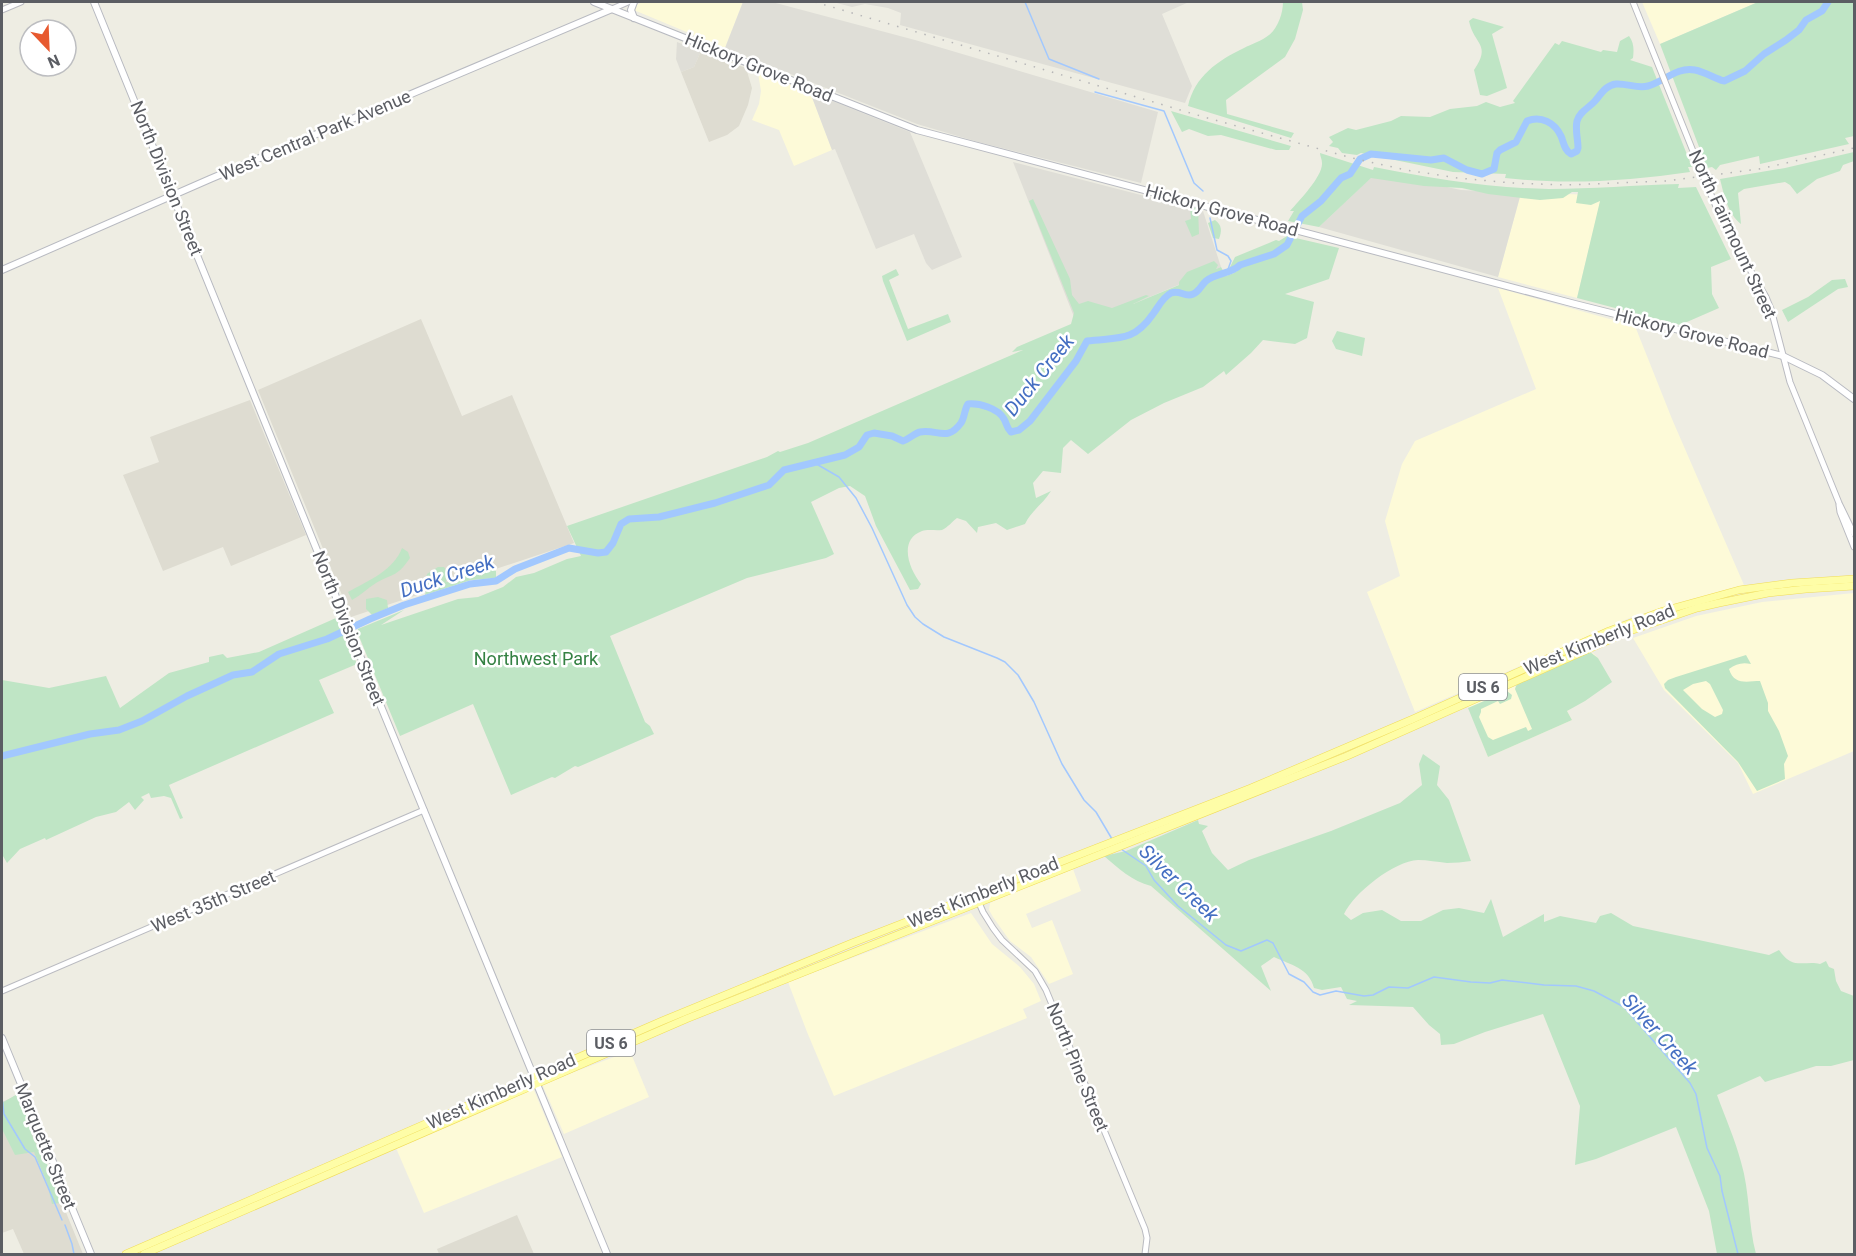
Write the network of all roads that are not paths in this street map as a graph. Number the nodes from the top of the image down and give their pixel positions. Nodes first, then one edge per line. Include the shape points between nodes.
1 (21, 2) edge
2 (94, 2) edge
3 (592, 2) edge
4 (628, 2) edge
5 (634, 2) edge
6 (1633, 2) edge
7 (612, 9) junction
8 (2, 10) edge
9 (589, 18) junction
10 (634, 18) junction
11 (173, 195) junction
12 (2, 270) edge
13 (1783, 356) junction
14 (1854, 399) edge
15 (1839, 503) junction
16 (1854, 534) edge
17 (1854, 547) edge
18 (1854, 579) edge
19 (1854, 586) edge
20 (1724, 594) junction
21 (1683, 612) junction
22 (1596, 641) junction
23 (424, 810) junction
24 (977, 899) junction
25 (2, 991) edge
26 (2, 1038) edge
27 (535, 1080) junction
28 (91, 1254) edge
29 (126, 1254) edge
30 (144, 1254) edge
31 (607, 1254) edge
32 (1145, 1254) edge

1 - 8 street
2 - 11 main road, North Division Street
3 - 7 main road, Hickory Grove Road
3 - 9 main road via 594,11
4 - 7 street, West Central Park Avenue
5 - 10 main road
6 - 13 street, North Fairmount Street via 1724,225 1768,303
7 - 9 main road, West Central Park Avenue
7 - 10 main road, Hickory Grove Road
9 - 11 main road, West Central Park Avenue
10 - 13 main road, Hickory Grove Road via 917,130
11 - 12 main road, West Central Park Avenue
11 - 23 main road, North Division Street
13 - 14 main road, Hickory Grove Road via 1822,375
13 - 15 street, North Fairmount Street
15 - 16 street, North Fairmount Street
15 - 17 street, North Fairmount Street
18 - 20 main road, West Kimberly Road / US 6 via 1792,583
19 - 21 main road, West Kimberly Road / US 6 via 1768,593
20 - 21 main road via 1686,606
20 - 22 main road, West Kimberly Road / US 6 via 1663,611
21 - 22 main road, West Kimberly Road / US 6
22 - 24 main road, West Kimberly Road / US 6 via 1124,841
23 - 25 street, West 35th Street
23 - 27 main road, North Division Street
24 - 27 main road, West Kimberly Road / US 6
24 - 32 street, North Pine Street via 993,928 1035,971 1046,990 1145,1229
26 - 28 main road, Marquette Street
27 - 29 main road, West Kimberly Road / US 6
27 - 30 main road, West Kimberly Road / US 6
27 - 31 main road, North Division Street

